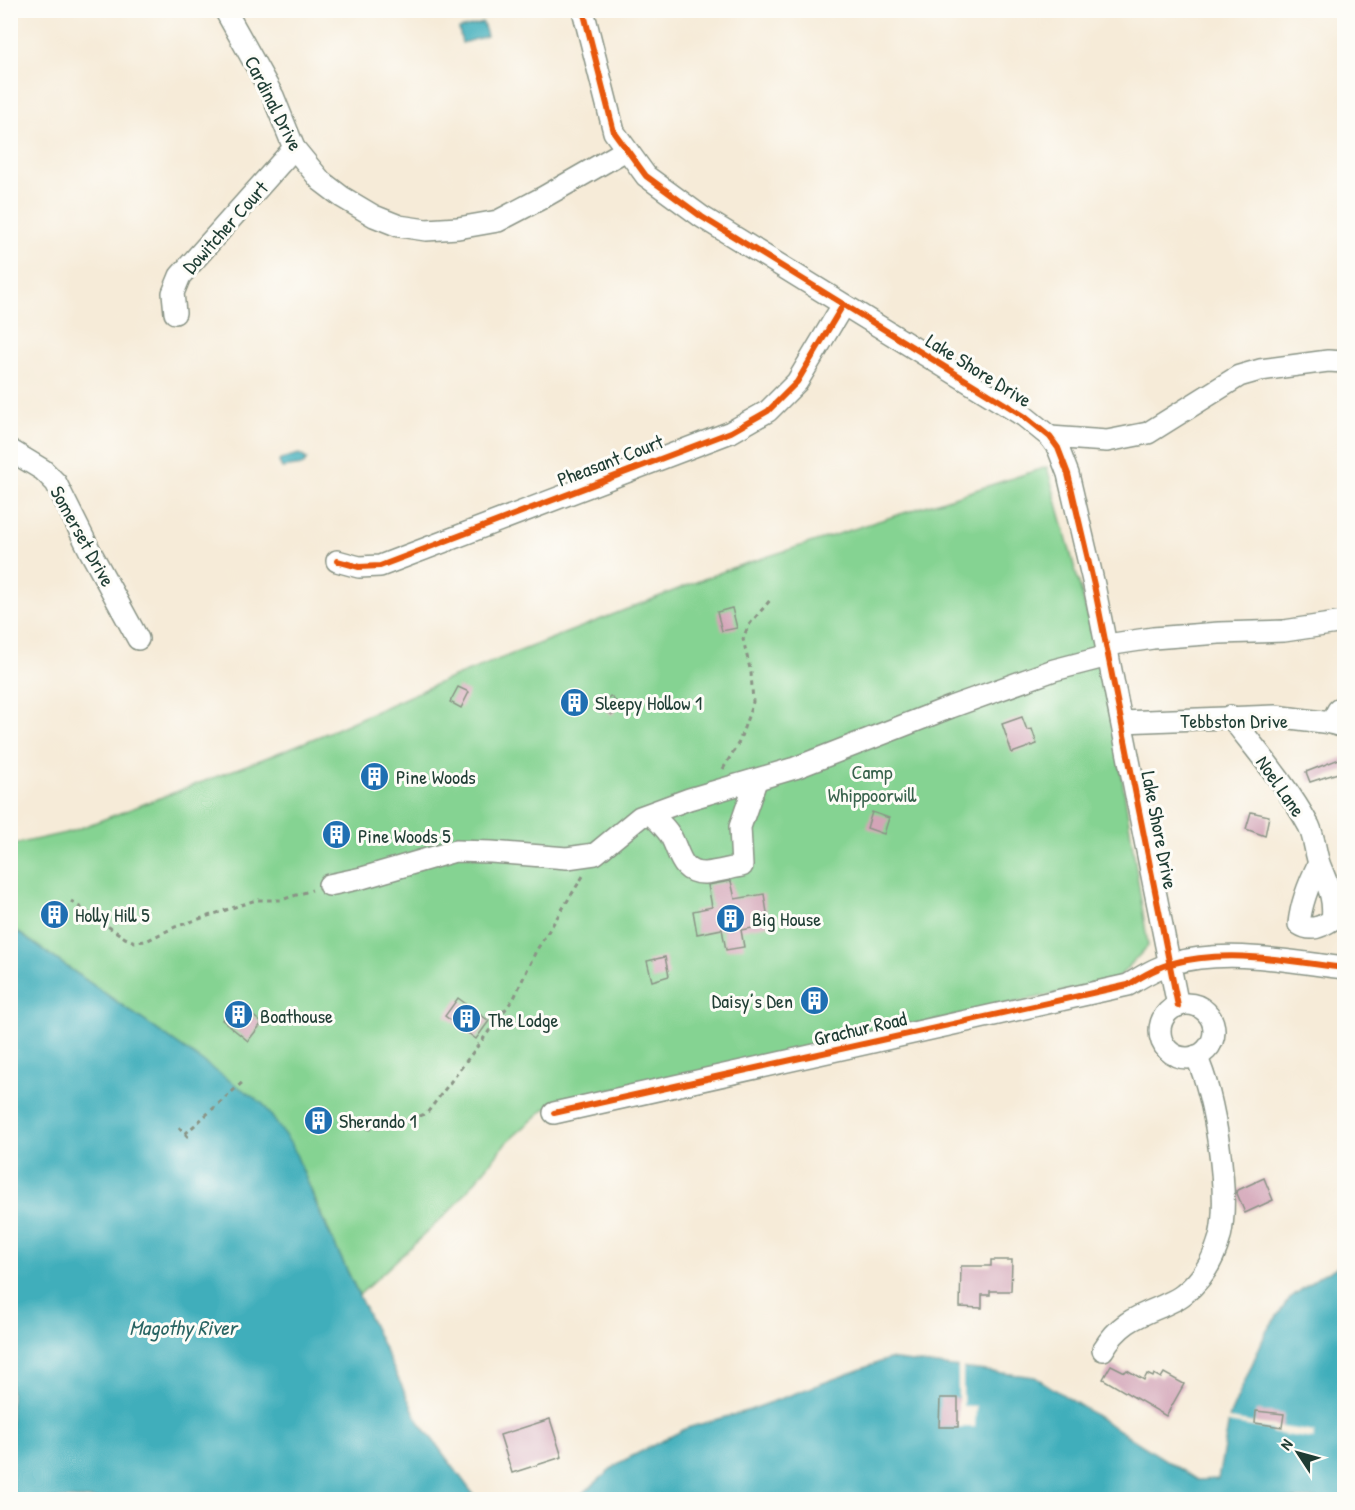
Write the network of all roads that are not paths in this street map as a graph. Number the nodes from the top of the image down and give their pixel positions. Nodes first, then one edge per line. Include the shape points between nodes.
1 (225, 10) edge
2 (583, 10) edge
3 (294, 148) junction
4 (626, 150) junction
5 (843, 305) junction
6 (175, 313) dead end
7 (1344, 362) edge
8 (1050, 437) junction
9 (10, 450) edge
10 (337, 561) dead end
11 (1344, 622) edge
12 (138, 639) dead end
13 (1107, 651) junction
14 (1344, 706) edge
15 (1230, 717) junction
16 (1122, 722) junction
17 (1338, 725) edge
18 (756, 781) junction
19 (651, 814) junction
20 (1319, 862) dead end
21 (329, 885) road end
22 (1169, 964) junction
23 (1344, 968) edge
24 (1178, 1005) junction
25 (1196, 1056) junction
26 (554, 1113) dead end
27 (1103, 1350) dead end

1 - 3 street, Cardinal Drive via 273,96
2 - 4 street, Lake Shore Drive via 614,132
3 - 4 street, Cardinal Drive via 321,181 350,202 399,226 426,230 498,221
3 - 6 street, Dowitcher Court via 180,276 173,293
4 - 5 street, Lake Shore Drive via 646,176 671,196
5 - 8 street, Lake Shore Drive via 1024,416
5 - 10 street, Pheasant Court via 797,381 768,411 730,432 380,566 359,567
7 - 8 street via 1260,370 1239,376 1141,435 1107,441
8 - 13 street, Lake Shore Drive via 1068,474
9 - 12 street, Somerset Drive via 56,483
11 - 13 street via 1284,631 1175,636
13 - 16 street, Lake Shore Drive
13 - 18 street
14 - 17 street via 1338,710
15 - 16 street, Tebbston Drive
15 - 17 street, Tebbston Drive via 1275,716
15 - 20 street, Noel Lane via 1309,827
16 - 22 street, Lake Shore Drive
18 - 19 street
18 - 19 street via 740,827 742,866 704,873 691,871 678,856 670,835
19 - 21 street via 640,818 595,854 567,858 455,851
22 - 23 street via 1260,957
22 - 24 street, Lake Shore Drive
22 - 26 street, Grachur Road via 1128,984
24 - 25 street via 1165,1016 1162,1040 1179,1057
24 - 25 street via 1197,1006 1211,1018 1214,1036 1204,1052
25 - 27 street via 1206,1084 1221,1159 1220,1237 1203,1276 1191,1289 1127,1322

